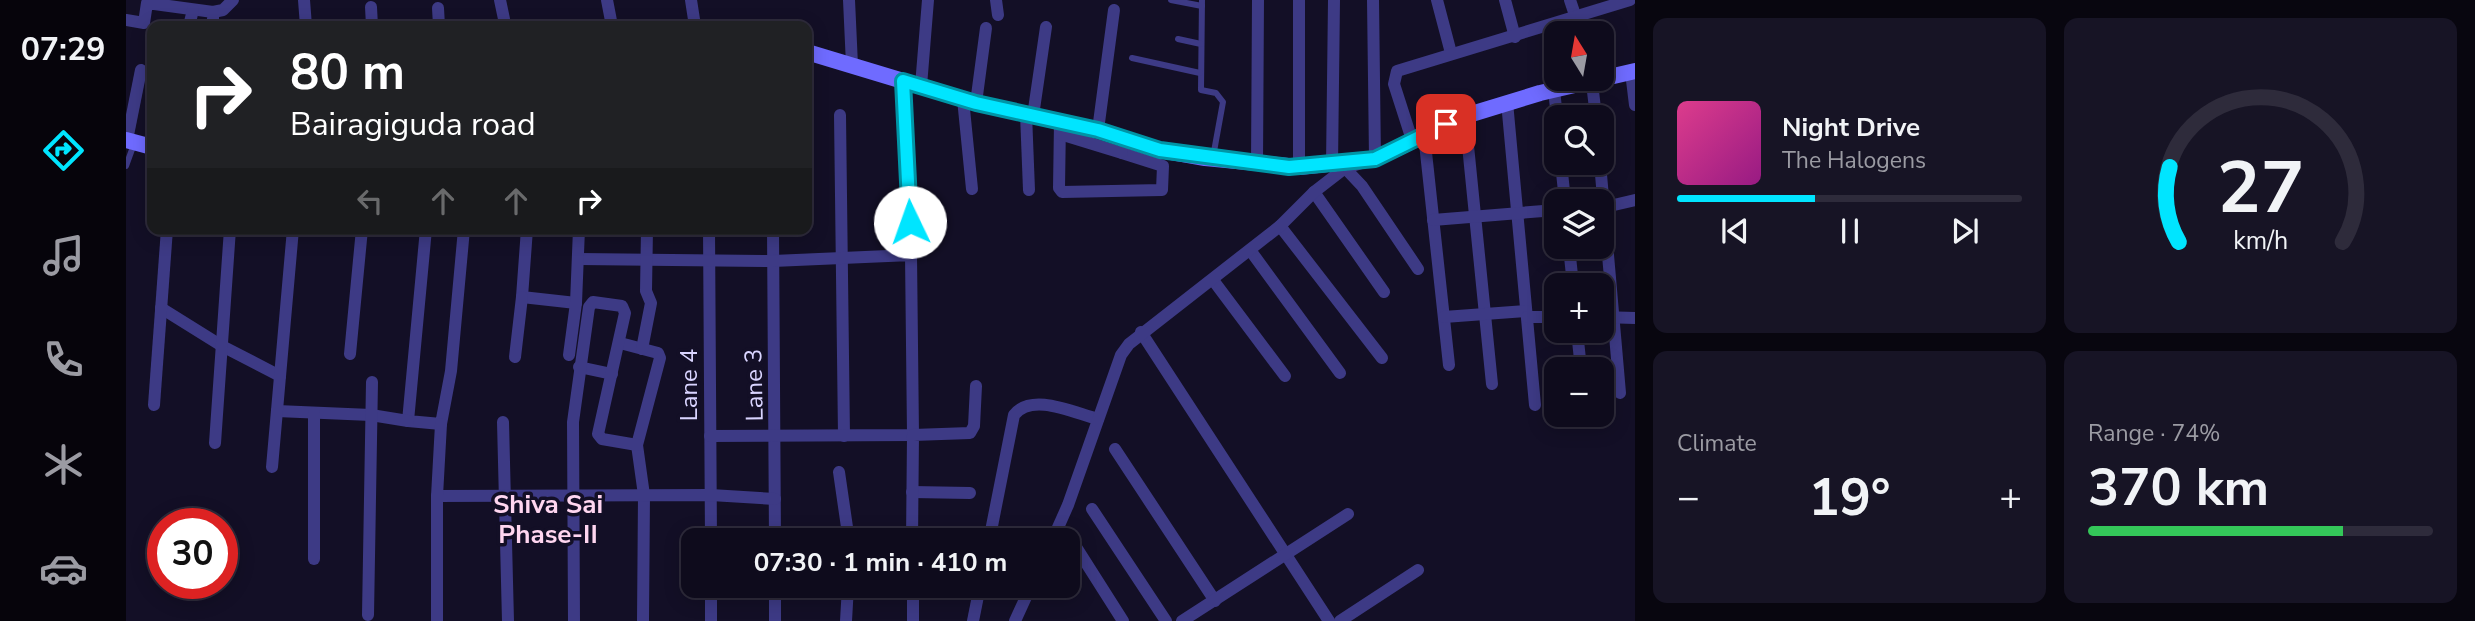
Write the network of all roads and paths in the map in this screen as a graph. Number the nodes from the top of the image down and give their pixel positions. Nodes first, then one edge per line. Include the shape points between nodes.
1 (233, 0) edge
2 (304, 0) edge
3 (500, 0) edge
4 (607, 0) edge
5 (691, 0) edge
6 (849, 0) edge
7 (928, 0) edge
8 (996, 0) edge
9 (1171, 0) edge
10 (1258, 0) edge
11 (1299, 0) edge
12 (1334, 0) edge
13 (1373, 0) edge
14 (1437, 0) edge
15 (1505, 0) edge
16 (1570, 0) edge
17 (1630, 0) edge
18 (1202, 3) edge
19 (174, 4) edge
20 (372, 7) dead end
21 (438, 8) dead end
22 (193, 10) junction
23 (1114, 10) dead end
24 (213, 12) junction
25 (998, 15) dead end
26 (1576, 18) junction
27 (504, 19) dead end
28 (126, 20) edge
29 (190, 21) edge
30 (213, 21) edge
31 (306, 21) edge
32 (372, 21) edge
33 (439, 21) edge
34 (611, 21) edge
35 (694, 21) edge
36 (986, 27) dead end
37 (1046, 27) dead end
38 (1515, 37) junction
39 (1178, 39) dead end
40 (1201, 44) junction
41 (812, 53) edge
42 (1451, 53) junction
43 (1132, 58) dead end
44 (852, 65) junction
45 (141, 69) dead end
46 (1633, 72) edge
47 (1200, 73) junction
48 (1614, 77) edge
49 (903, 81) junction
50 (921, 86) junction
51 (1550, 91) edge
52 (970, 101) junction
53 (1507, 102) junction
54 (1635, 105) edge
55 (839, 115) dead end
56 (1030, 115) junction
57 (1465, 116) junction
58 (1060, 128) junction
59 (1098, 130) junction
60 (1418, 137) junction
61 (129, 141) edge
62 (147, 146) edge
63 (1124, 146) junction
64 (1213, 159) junction
65 (1375, 159) junction
66 (1257, 163) junction
67 (126, 166) edge
68 (1299, 167) junction
69 (1338, 167) junction
70 (972, 189) dead end
71 (1030, 190) dead end
72 (1314, 192) junction
73 (1635, 200) edge
74 (1614, 205) edge
75 (1544, 211) edge
76 (1517, 213) junction
77 (1475, 216) junction
78 (1433, 220) junction
79 (910, 222) dead end
80 (1280, 226) junction
81 (167, 235) edge
82 (230, 235) edge
83 (292, 235) edge
84 (361, 235) edge
85 (425, 235) edge
86 (463, 235) edge
87 (527, 235) edge
88 (579, 235) edge
89 (647, 235) edge
90 (709, 235) edge
91 (773, 235) edge
92 (1250, 250) junction
93 (841, 258) junction
94 (579, 259) junction
95 (648, 260) junction
96 (709, 260) junction
97 (773, 261) junction
98 (1418, 268) dead end
99 (1213, 280) junction
100 (1384, 292) dead end
101 (522, 297) junction
102 (576, 303) junction
103 (161, 308) junction
104 (1527, 314) junction
105 (1485, 315) junction
106 (1544, 316) edge
107 (1444, 317) junction
108 (1614, 317) edge
109 (1635, 318) edge
110 (1142, 332) junction
111 (620, 343) junction
112 (1612, 343) edge
113 (222, 346) junction
114 (642, 348) junction
115 (350, 354) dead end
116 (569, 355) dead end
117 (515, 357) dead end
118 (1382, 358) dead end
119 (1449, 365) dead end
120 (579, 368) junction
121 (1340, 373) dead end
122 (612, 374) junction
123 (280, 376) junction
124 (1285, 376) dead end
125 (372, 382) dead end
126 (1492, 384) dead end
127 (976, 386) dead end
128 (1620, 393) dead end
129 (155, 405) dead end
130 (1535, 405) dead end
131 (277, 411) junction
132 (314, 413) junction
133 (371, 415) junction
134 (1098, 419) junction
135 (408, 421) junction
136 (503, 422) dead end
137 (442, 424) junction
138 (914, 435) junction
139 (710, 436) junction
140 (844, 436) junction
141 (776, 437) junction
142 (215, 443) dead end
143 (637, 445) junction
144 (1115, 449) dead end
145 (272, 467) dead end
146 (839, 472) dead end
147 (912, 492) junction
148 (970, 493) dead end
149 (573, 495) junction
150 (644, 495) junction
151 (711, 495) junction
152 (437, 496) junction
153 (505, 497) junction
154 (775, 499) junction
155 (1092, 509) dead end
156 (1348, 514) dead end
157 (711, 528) edge
158 (775, 528) edge
159 (847, 528) edge
160 (912, 528) edge
161 (992, 528) edge
162 (1058, 528) edge
163 (1080, 553) edge
164 (1287, 555) junction
165 (314, 559) dead end
166 (1418, 570) dead end
167 (711, 598) edge
168 (775, 598) edge
169 (847, 598) edge
170 (911, 598) edge
171 (978, 598) edge
172 (1026, 598) edge
173 (1215, 601) junction
174 (369, 615) dead end
175 (437, 621) edge
176 (509, 621) edge
177 (574, 621) edge
178 (643, 621) edge
179 (711, 621) edge
180 (775, 621) edge
181 (846, 621) edge
182 (909, 621) edge
183 (973, 621) edge
184 (1015, 621) edge
185 (1123, 621) edge
186 (1166, 621) edge
187 (1182, 621) edge
188 (1329, 621) edge
189 (1340, 621) edge

1 - 24 street
2 - 31 street
3 - 27 street
4 - 34 street
5 - 35 street
6 - 44 street
7 - 50 street
8 - 25 street
9 - 18 lane
10 - 66 street
11 - 68 street
12 - 69 street
13 - 65 street
14 - 42 street
15 - 38 street
16 - 26 street
17 - 26 street
18 - 40 lane
19 - 22 street
19 - 28 street via 147,4 144,23
20 - 32 street
21 - 33 street
22 - 24 street
22 - 29 street
23 - 59 street
24 - 30 street
26 - 38 street
36 - 52 street
37 - 56 street
38 - 42 street
39 - 40 lane
40 - 47 lane
41 - 44 street
42 - 60 street via 1395,75 1394,84
43 - 47 lane
44 - 49 street
45 - 61 street
46 - 48 street
46 - 54 street
47 - 64 lane via 1201,90 1216,93 1223,102
49 - 50 street
49 - 79 street
50 - 52 street
51 - 53 street
52 - 56 street
52 - 70 street
53 - 57 street
53 - 76 street
55 - 93 street
56 - 58 street
56 - 71 street
57 - 60 street
57 - 77 street
58 - 59 street
58 - 63 street
58 - 63 street via 1062,192 1162,190 1162,164
59 - 63 street
60 - 65 street
60 - 78 street
61 - 62 street
61 - 67 lane
63 - 64 street
64 - 66 street
65 - 69 street
66 - 68 street
68 - 69 street
69 - 72 street
69 - 98 street via 1362,186
72 - 80 street
72 - 100 street
73 - 74 street
75 - 76 street
76 - 77 street
76 - 104 street
77 - 78 street
77 - 105 street
78 - 107 street
80 - 92 street
80 - 118 street
81 - 103 street
82 - 113 street
83 - 123 street
84 - 115 street
85 - 135 street
86 - 137 street
87 - 101 street
88 - 94 street
89 - 95 street
90 - 96 street, Lane 4
91 - 97 street, Lane 3
92 - 99 street
92 - 121 street
93 - 97 street
93 - 138 street via 911,255
93 - 140 street
94 - 95 street
94 - 102 street
95 - 96 street
95 - 114 street via 646,291 651,303
96 - 97 street
96 - 139 street, Lane 4
97 - 141 street, Lane 3
99 - 110 street
99 - 124 street
101 - 102 street
101 - 117 street
102 - 116 street
103 - 113 street
103 - 129 street
104 - 105 street
104 - 106 street
104 - 130 street
105 - 107 street
105 - 126 street
107 - 119 street
108 - 109 street
110 - 134 street via 1121,355
110 - 164 street
111 - 114 street
111 - 120 street via 625,309 590,303
111 - 122 street
112 - 128 street
113 - 123 street
113 - 142 street
114 - 143 street via 659,353 660,358
120 - 122 street
120 - 149 street via 572,422
122 - 143 street via 598,434
123 - 131 street
125 - 133 street
127 - 138 street via 970,433
131 - 132 street
131 - 145 street
132 - 133 street
132 - 165 street
133 - 135 street
133 - 174 street
134 - 161 street via 1034,403 1020,408 1014,415
134 - 162 street
135 - 137 street
136 - 153 street
137 - 152 street
138 - 140 street
138 - 147 street
139 - 141 street
139 - 151 street, Lane 4
140 - 141 street
141 - 154 street, Lane 3
143 - 150 street
144 - 173 street
146 - 159 street
147 - 148 street
147 - 160 street
149 - 150 street
149 - 153 street
149 - 177 street
150 - 151 street
150 - 178 street
151 - 154 street
151 - 157 street, Lane 4
152 - 153 street
152 - 175 street
153 - 176 street
154 - 158 street, Lane 3
155 - 186 street
156 - 164 street
163 - 185 street
164 - 173 street
164 - 188 street
166 - 189 street
167 - 179 street
168 - 180 street
169 - 181 street
170 - 182 street
171 - 183 street
172 - 184 street
173 - 187 street

